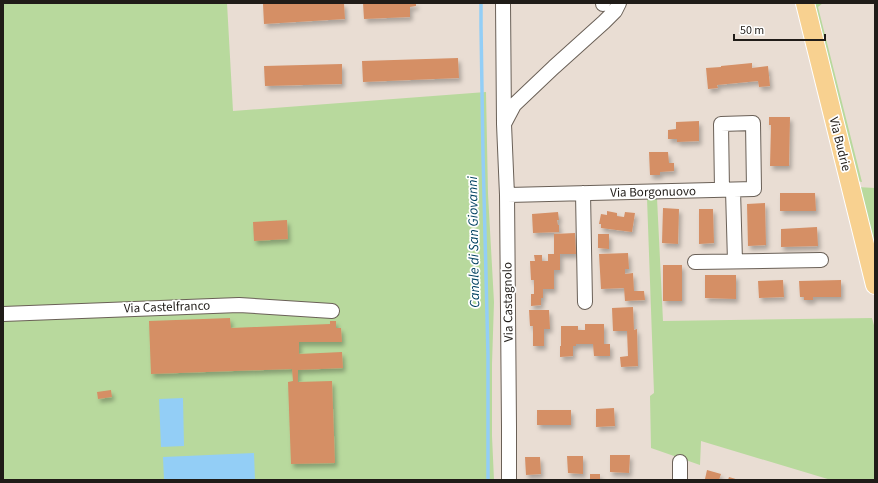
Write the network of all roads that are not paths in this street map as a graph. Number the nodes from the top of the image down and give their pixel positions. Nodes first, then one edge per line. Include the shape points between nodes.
1 (503, 3) edge
2 (619, 3) edge
3 (805, 3) edge
4 (504, 76) junction
5 (536, 84) junction
6 (504, 124) junction
7 (728, 190) junction
8 (583, 193) junction
9 (507, 195) junction
10 (821, 260) dead end
11 (735, 261) junction
12 (695, 262) dead end
13 (875, 286) edge
14 (585, 302) dead end
15 (332, 311) dead end
16 (3, 314) edge
17 (680, 462) dead end
18 (509, 480) edge
19 (680, 480) edge

1 - 4 street, Via Castagnolo
2 - 5 street via 604,22
3 - 13 main road, Via Budrie
4 - 5 street via 509,88 514,90
4 - 6 street, Via Castagnolo
5 - 6 street via 514,105
6 - 9 street, Via Castagnolo
7 - 7 street via 754,189 753,123 721,124
7 - 8 street, Via Borgonuovo
7 - 11 street
8 - 9 street, Via Borgonuovo
8 - 14 street
9 - 18 street, Via Castagnolo
10 - 11 street
11 - 12 street
15 - 16 street, Via Castelfranco via 239,305
17 - 19 street

